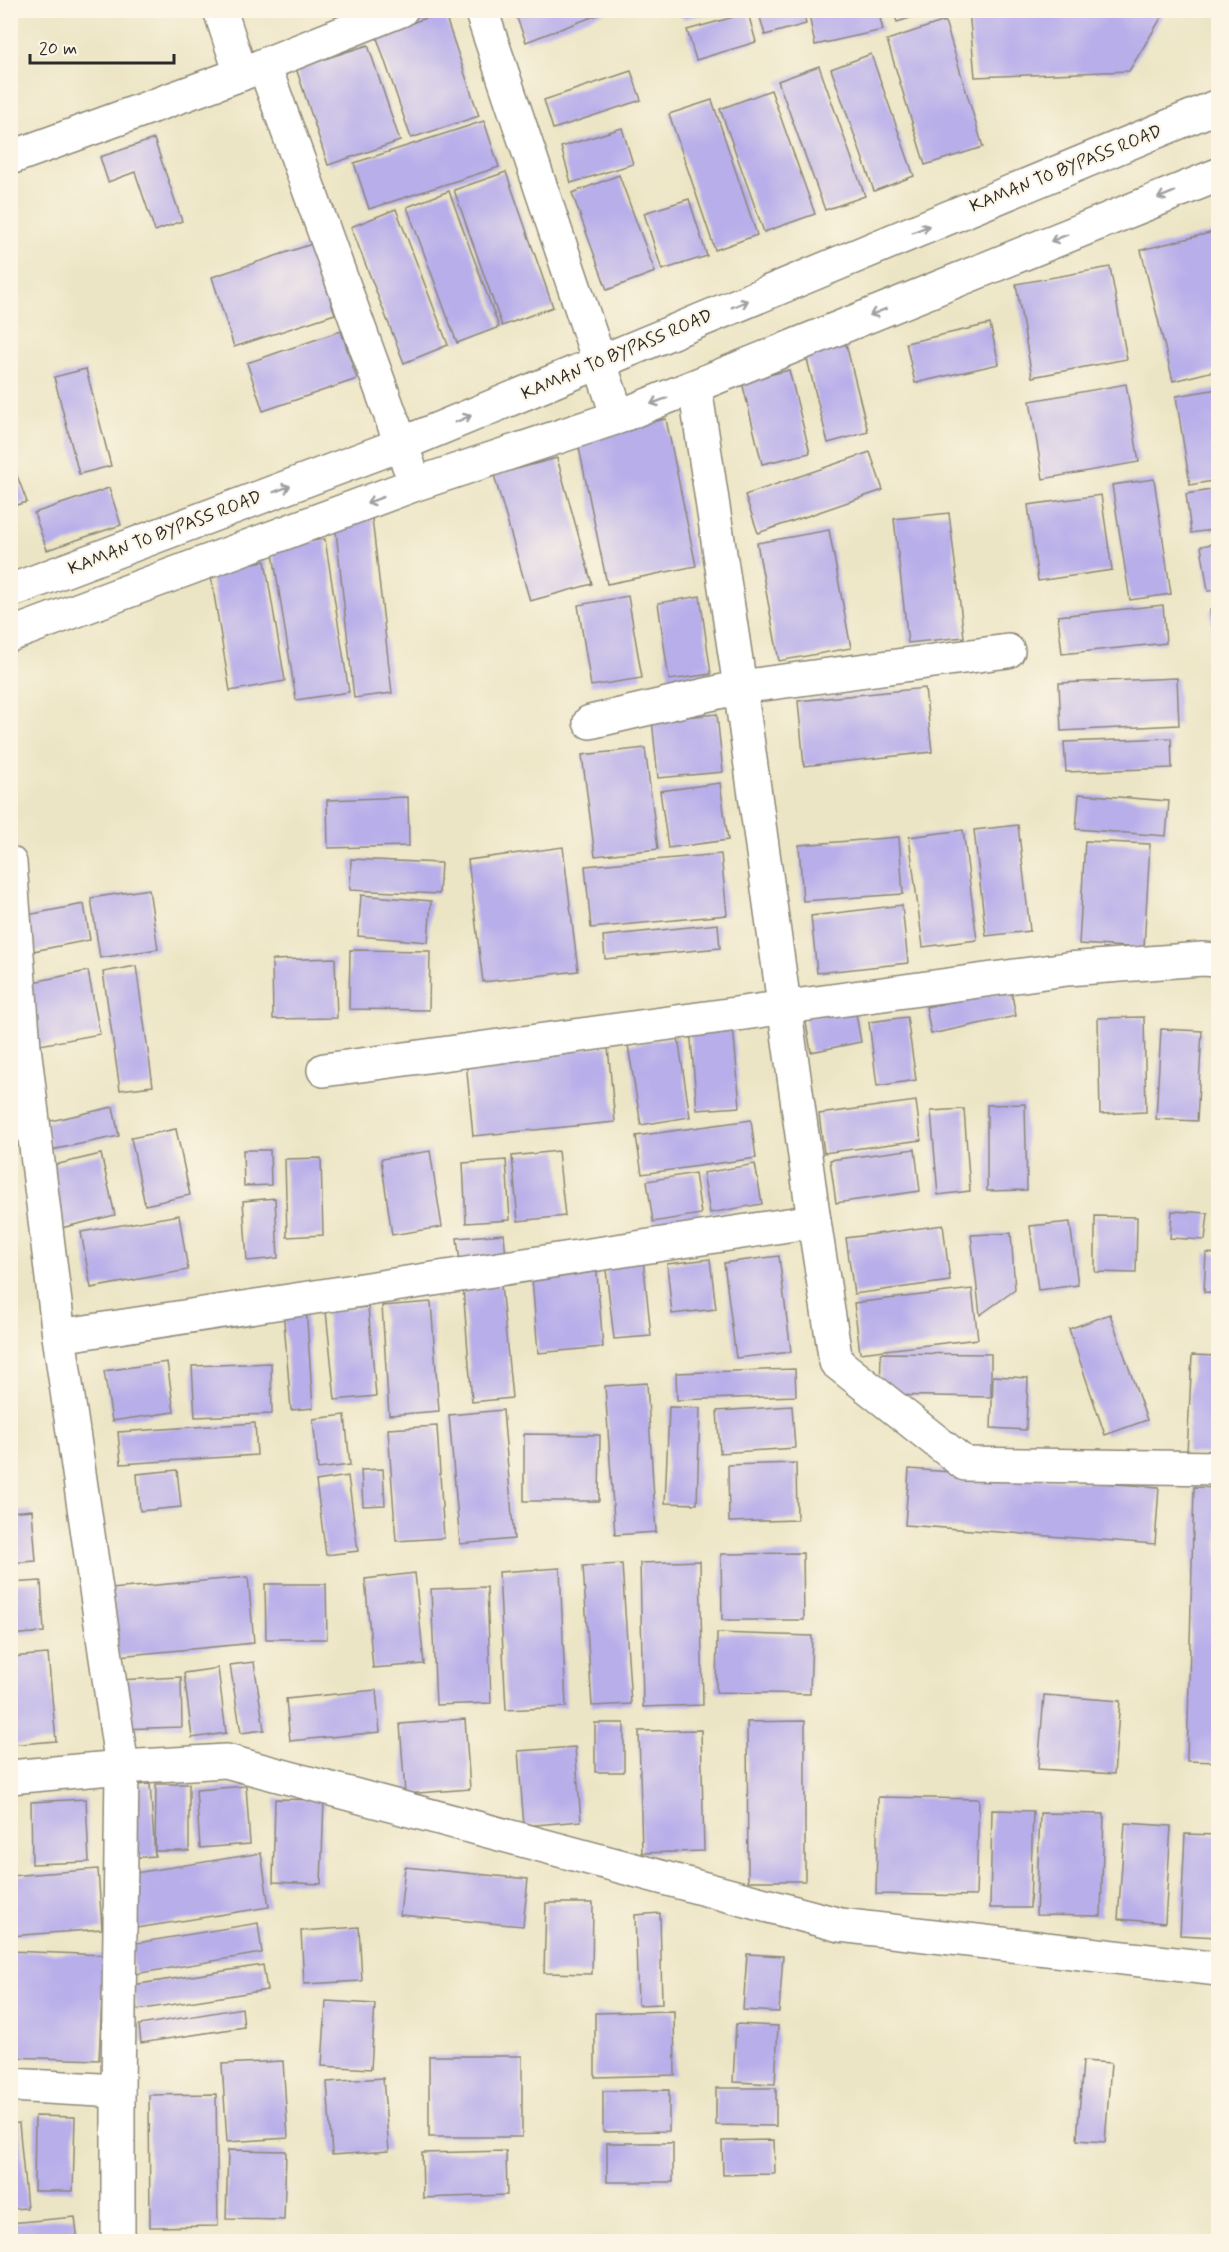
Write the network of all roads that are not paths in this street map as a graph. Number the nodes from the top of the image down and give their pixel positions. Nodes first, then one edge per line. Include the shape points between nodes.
1 (220, 10) edge
2 (401, 10) edge
3 (481, 10) edge
4 (252, 70) junction
5 (1218, 106) edge
6 (10, 158) edge
7 (1218, 175) edge
8 (600, 362) junction
9 (695, 387) junction
10 (618, 417) junction
11 (402, 444) junction
12 (416, 484) junction
13 (10, 591) edge
14 (10, 635) edge
15 (1008, 651) dead end
16 (740, 687) junction
17 (590, 722) dead end
18 (10, 863) edge
19 (1218, 960) edge
20 (786, 1006) junction
21 (324, 1070) dead end
22 (814, 1221) junction
23 (59, 1336) junction
24 (1218, 1468) edge
25 (122, 1767) junction
26 (10, 1777) edge
27 (1218, 1969) edge
28 (10, 2085) edge
29 (118, 2091) junction
30 (118, 2241) edge

1 - 4 street
2 - 4 street
3 - 8 street
4 - 6 street
4 - 11 street
8 -> 5 street, KAMAN TO BYPASS ROAD
7 -> 9 street
8 - 10 street
11 -> 8 street, KAMAN TO BYPASS ROAD
9 -> 10 street
9 - 16 street
10 - 12 street
11 - 12 street
13 -> 11 street, KAMAN TO BYPASS ROAD
12 -> 14 street
15 - 16 street
16 - 17 street
16 - 20 street
18 - 23 street via 24,1047
19 - 20 street via 1067,969
20 - 21 street
20 - 22 street
22 - 23 street
22 - 24 street via 836,1362 965,1464
23 - 25 street
25 - 26 street
25 - 27 street via 226,1761 840,1925
25 - 29 street
28 - 29 street
29 - 30 street

